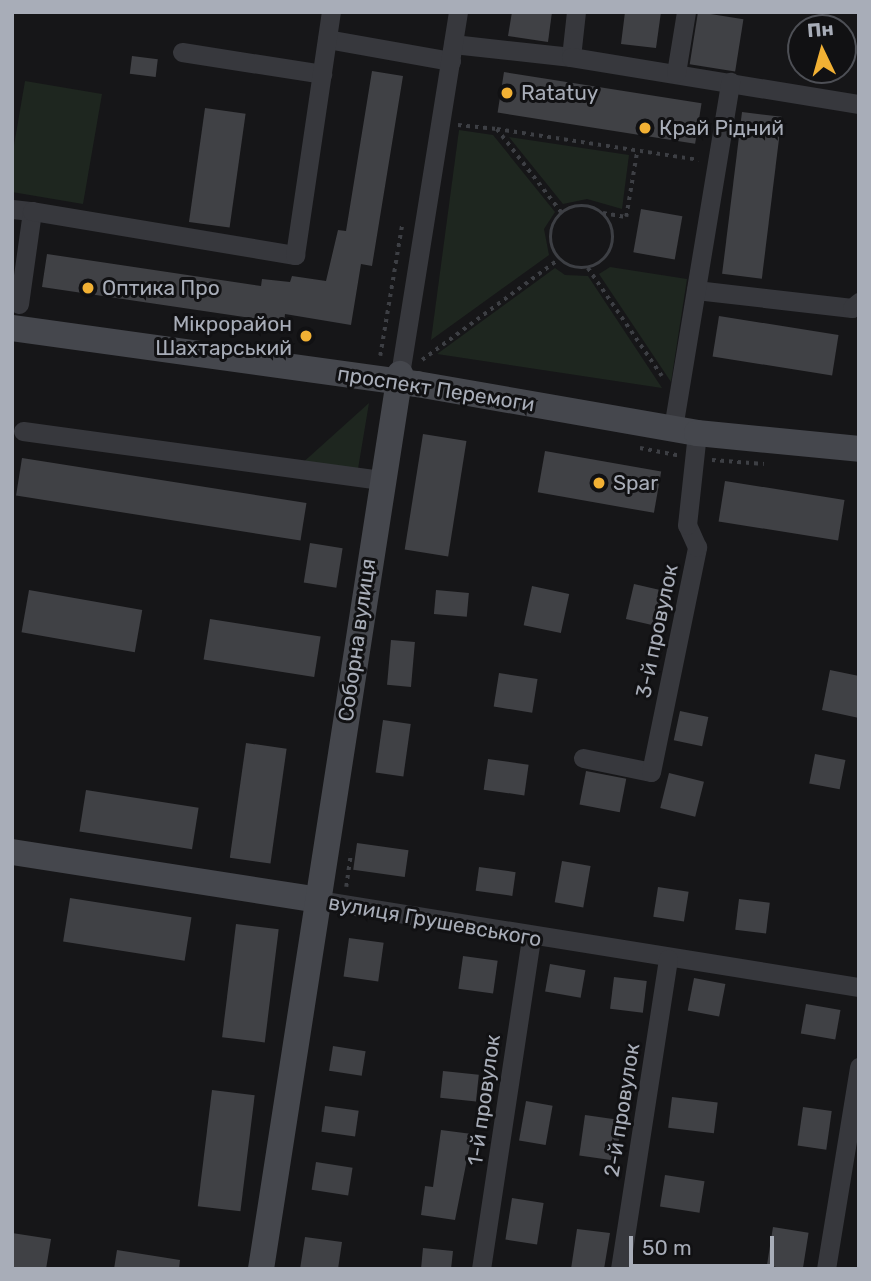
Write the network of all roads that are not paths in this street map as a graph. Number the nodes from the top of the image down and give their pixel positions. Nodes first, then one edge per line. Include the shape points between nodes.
1 (331, 12) edge
2 (458, 12) edge
3 (576, 12) edge
4 (685, 12) edge
5 (327, 39) junction
6 (182, 52) dead end
7 (452, 52) junction
8 (571, 57) junction
9 (676, 73) junction
10 (322, 74) junction
11 (730, 82) junction
12 (859, 104) edge
13 (12, 209) edge
14 (32, 211) junction
15 (696, 290) junction
16 (859, 302) edge
17 (15, 316) edge
18 (406, 372) junction
19 (685, 430) junction
20 (23, 431) dead end
21 (859, 449) edge
22 (380, 480) junction
23 (583, 758) dead end
24 (12, 852) edge
25 (318, 900) junction
26 (531, 938) junction
27 (668, 959) junction
28 (859, 987) edge
29 (859, 1067) edge
30 (261, 1269) edge
31 (481, 1269) edge
32 (621, 1269) edge
33 (826, 1269) edge

1 - 5 street
2 - 7 street, Соборна вулиця
3 - 8 street
4 - 9 street
5 - 7 street
5 - 10 street
6 - 10 street
7 - 8 street
7 - 18 street, Соборна вулиця
8 - 9 street
9 - 11 street
10 - 14 street via 295,256
11 - 12 street
11 - 15 street
13 - 14 street
14 - 17 street
15 - 16 street via 852,308
15 - 19 street via 678,399
17 - 18 street, проспект Перемоги
18 - 19 street, проспект Перемоги
18 - 22 street, Соборна вулиця
19 - 21 street, проспект Перемоги
19 - 23 street, 3-й провулок via 687,525 697,547 651,772
20 - 22 street
22 - 25 street, Соборна вулиця
24 - 25 street, вулиця Грушевського
25 - 26 street, вулиця Грушевського
25 - 30 street, Соборна вулиця
26 - 27 street, вулиця Грушевського
26 - 31 street, 1-й провулок
27 - 28 street, вулиця Грушевського
27 - 32 street, 2-й провулок
29 - 33 street

